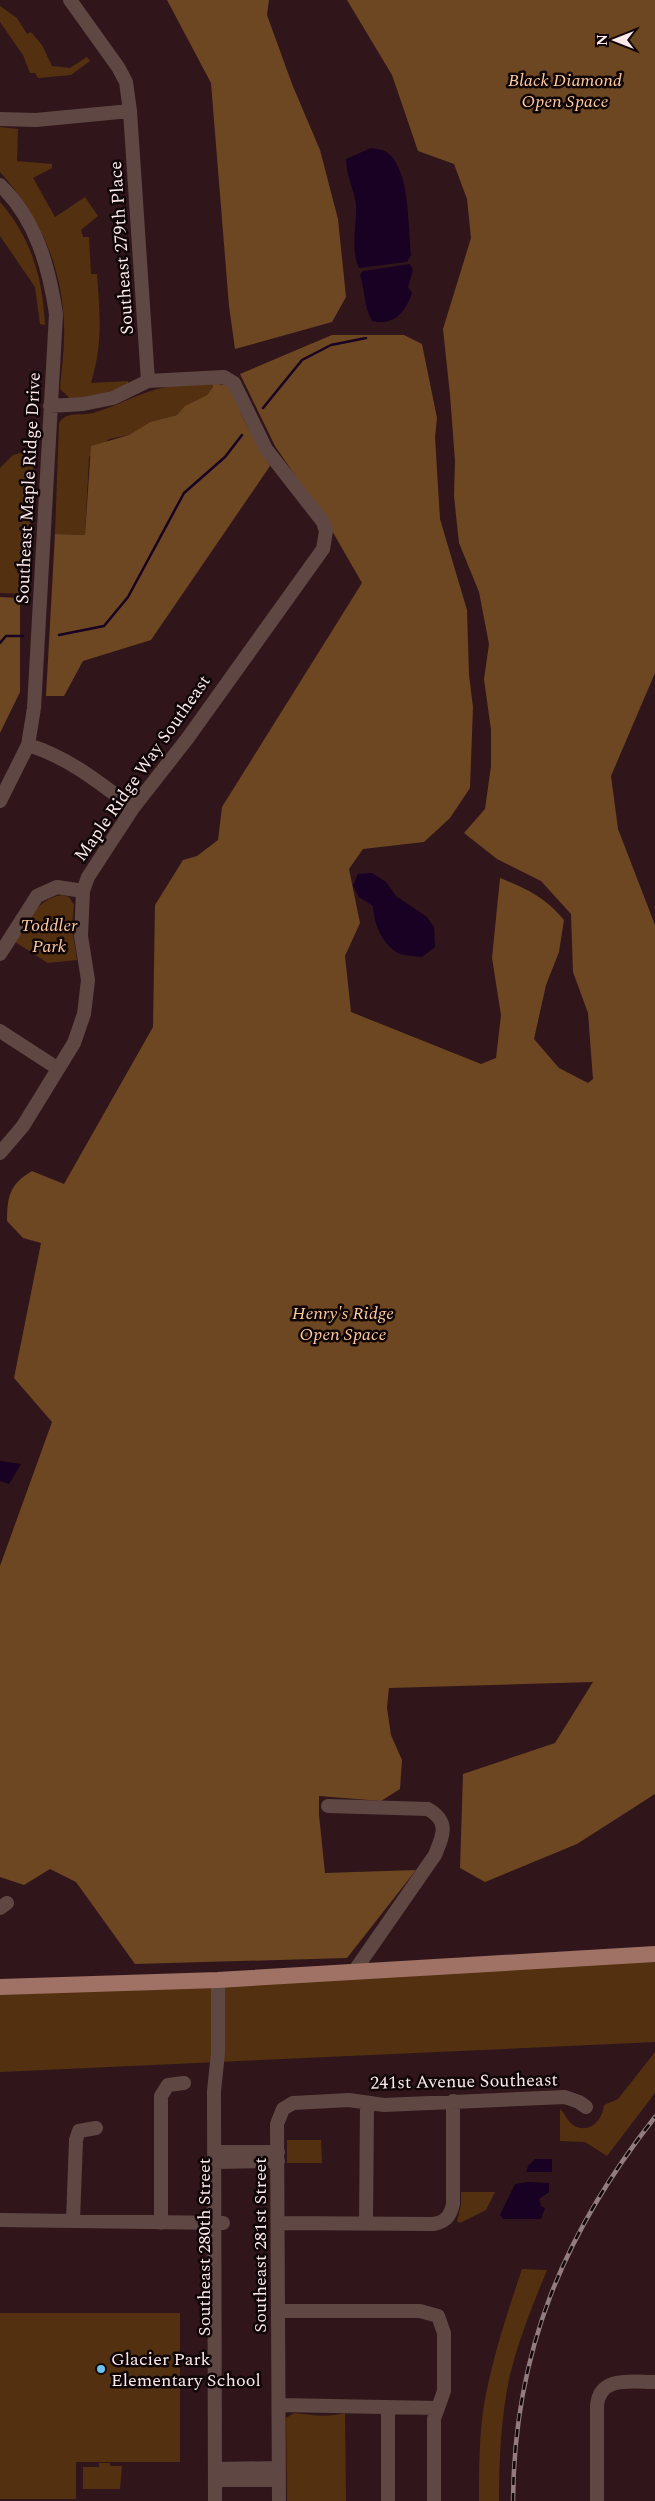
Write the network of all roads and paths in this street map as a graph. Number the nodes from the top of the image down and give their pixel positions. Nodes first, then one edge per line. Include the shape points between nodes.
1 (70, 0) edge
2 (130, 112) junction
3 (0, 119) edge
4 (0, 185) edge
5 (148, 381) junction
6 (50, 406) junction
7 (28, 745) junction
8 (0, 801) edge
9 (133, 808) junction
10 (83, 891) junction
11 (0, 954) edge
12 (0, 1032) edge
13 (57, 1068) junction
14 (0, 1153) edge
15 (328, 1806) dead end
16 (655, 1954) edge
17 (353, 1973) junction
18 (218, 1980) junction
19 (0, 1987) edge
20 (184, 2083) dead end
21 (453, 2101) junction
22 (367, 2103) junction
23 (586, 2107) dead end
24 (283, 2110) joint
25 (96, 2128) dead end
26 (218, 2157) junction
27 (278, 2157) junction
28 (0, 2220) edge
29 (73, 2221) junction
30 (161, 2223) junction
31 (219, 2223) junction
32 (279, 2224) junction
33 (366, 2224) junction
34 (279, 2311) junction
35 (655, 2382) edge
36 (279, 2405) junction
37 (388, 2407) junction
38 (437, 2408) junction
39 (279, 2474) junction
40 (220, 2475) junction
41 (215, 2501) edge
42 (224, 2501) edge
43 (279, 2501) edge
44 (388, 2501) edge
45 (434, 2501) edge
46 (597, 2501) edge

1 - 2 street, Southeast 279th Place via 118,67 126,82
2 - 3 street via 36,120
2 - 5 street, Southeast 279th Place
4 - 6 street, Southeast Maple Ridge Drive via 36,235 52,286 56,314
5 - 6 street via 113,398
5 - 9 street, Maple Ridge Way Southeast via 224,377 234,383 266,449 326,530 323,549 187,739
6 - 7 street, Southeast Maple Ridge Drive via 38,677
7 - 8 street, Southeast Maple Ridge Drive
7 - 9 street via 47,750 69,762
9 - 10 street, Maple Ridge Way Southeast via 94,866
10 - 11 street via 57,887 37,896
10 - 13 street, Maple Ridge Way Southeast via 81,936 88,980 84,1014 74,1042
12 - 13 street
13 - 14 street, Maple Ridge Way Southeast via 23,1126
15 - 17 street via 428,1808 442,1822 443,1835 436,1855
16 - 17 main road
17 - 18 main road
18 - 19 main road
18 - 26 street, Southeast 280th Street via 218,2053 223,2087
20 - 30 street via 168,2085 161,2096
21 - 22 street, 241st Avenue Southeast
21 - 23 street, 241st Avenue Southeast via 565,2097
21 - 33 street via 453,2204 447,2218 433,2224
22 - 24 street, 241st Avenue Southeast via 342,2100 293,2103
22 - 33 street
24 - 27 street, Southeast 281st Street via 277,2124
25 - 29 street via 79,2131 76,2140
26 - 27 street
26 - 31 street, Southeast 280th Street
27 - 32 street, Southeast 281st Street
28 - 29 street
29 - 30 street
30 - 31 street
31 - 40 street, Southeast 280th Street
32 - 33 street
32 - 34 street, Southeast 281st Street
34 - 36 street, Southeast 281st Street
34 - 38 street via 420,2310 434,2313 441,2320 444,2333 444,2391
35 - 46 street via 616,2382 605,2386 597,2401
36 - 37 street
36 - 39 street, Southeast 281st Street
37 - 38 street
37 - 44 street
38 - 45 street via 434,2419
39 - 40 street
39 - 43 street, Southeast 281st Street
40 - 41 street, Southeast 280th Street
40 - 42 street, Southeast 280th Street

